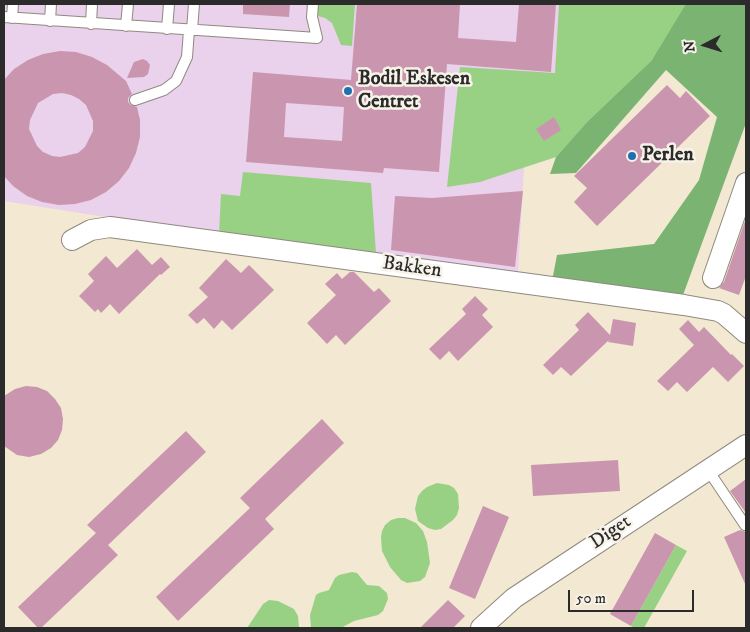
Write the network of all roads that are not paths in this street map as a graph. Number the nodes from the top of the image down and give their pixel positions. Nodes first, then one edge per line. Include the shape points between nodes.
1 (13, 4) edge
2 (51, 4) edge
3 (92, 4) edge
4 (128, 4) edge
5 (168, 4) edge
6 (194, 4) edge
7 (313, 4) edge
8 (8, 18) edge
9 (50, 21) junction
10 (91, 24) junction
11 (126, 26) junction
12 (167, 29) junction
13 (191, 30) junction
14 (135, 100) dead end
15 (746, 183) edge
16 (72, 240) dead end
17 (713, 278) dead end
18 (746, 333) edge
19 (746, 444) edge
20 (708, 470) junction
21 (745, 525) dead end
22 (481, 628) edge

1 - 8 lane
2 - 9 lane
3 - 10 lane
4 - 11 lane
5 - 12 lane
6 - 13 lane
7 - 13 lane via 316,38
8 - 9 lane
9 - 10 lane
10 - 11 lane
11 - 12 lane
12 - 13 lane
13 - 14 lane via 187,57 176,81 164,90
15 - 17 street
16 - 18 street, Bakken via 91,230 110,227 684,305 724,314
19 - 20 street, Diget
20 - 21 lane
20 - 22 street, Diget via 514,598

